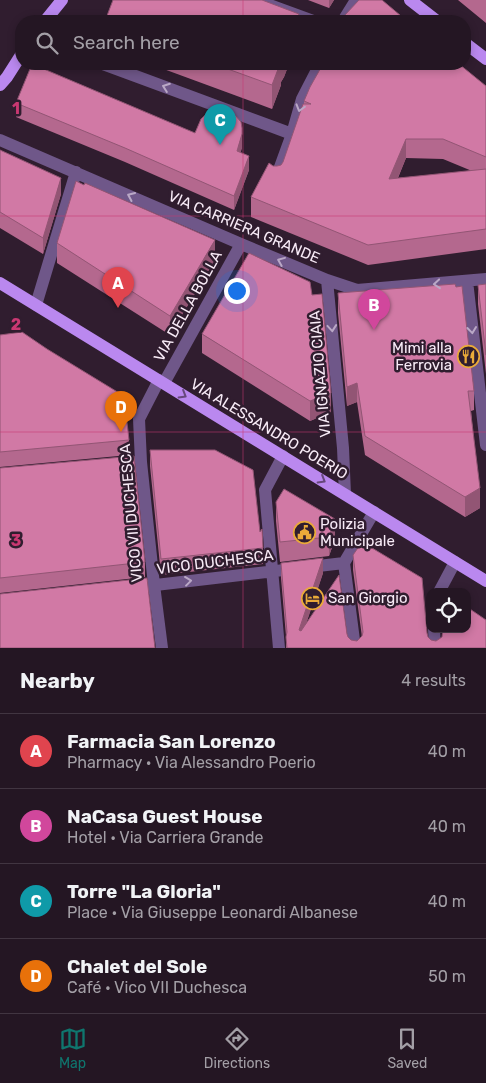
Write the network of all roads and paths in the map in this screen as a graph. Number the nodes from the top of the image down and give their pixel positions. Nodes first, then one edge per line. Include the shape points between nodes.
1 (62, 0) edge
2 (256, 0) edge
3 (356, 0) edge
4 (410, 0) edge
5 (50, 15) edge
6 (297, 15) edge
7 (347, 15) edge
8 (429, 15) edge
9 (471, 48) edge
10 (486, 59) edge
11 (15, 64) edge
12 (118, 70) edge
13 (317, 70) edge
14 (4, 81) edge
15 (292, 134) junction
16 (0, 140) edge
17 (76, 172) junction
18 (276, 178) edge
19 (240, 244) junction
20 (486, 279) edge
21 (327, 280) junction
22 (467, 281) junction
23 (0, 283) edge
24 (36, 305) junction
25 (161, 382) junction
26 (485, 426) edge
27 (486, 445) edge
28 (283, 456) junction
29 (345, 494) junction
30 (374, 512) junction
31 (455, 562) junction
32 (344, 563) junction
33 (272, 572) junction
34 (486, 580) edge
35 (154, 585) junction
36 (441, 588) edge
37 (115, 589) edge
38 (434, 633) edge
39 (162, 648) edge
40 (279, 648) edge
41 (355, 648) edge
42 (435, 648) edge

1 - 5 main road
2 - 6 street
3 - 7 street
4 - 8 main road
9 - 10 main road
11 - 14 main road
15 -> 12 street
13 -> 15 street via 302,99
15 - 18 street
16 - 17 street, VIA CARRIERA GRANDE
19 -> 17 street, VIA CARRIERA GRANDE
17 - 24 street
21 -> 19 street, VIA CARRIERA GRANDE
19 - 25 street, VIA DELLA BOLLA
20 - 22 street, VIA CARRIERA GRANDE
22 -> 21 street, VIA CARRIERA GRANDE via 357,290
21 -> 29 street, VIA IGNAZIO CIAIA
22 -> 26 street
23 - 24 main road, VIA ALESSANDRO POERIO
24 - 25 main road, VIA ALESSANDRO POERIO
25 -> 28 main road, VIA ALESSANDRO POERIO
25 - 35 street, VICO VII DUCHESCA via 138,419 136,463
26 - 27 street
28 -> 29 main road, VIA ALESSANDRO POERIO
28 - 33 street via 265,490
29 - 30 main road, VIA ALESSANDRO POERIO
30 - 31 main road, VIA ALESSANDRO POERIO
30 - 32 street
31 - 34 main road, VIA ALESSANDRO POERIO
31 - 36 street
32 - 33 street, VICO DUCHESCA
32 - 41 street
35 -> 33 street, VICO DUCHESCA
33 - 40 street
35 - 37 street, VICO DUCHESCA
35 - 39 street, VICO VII DUCHESCA
38 - 42 street

